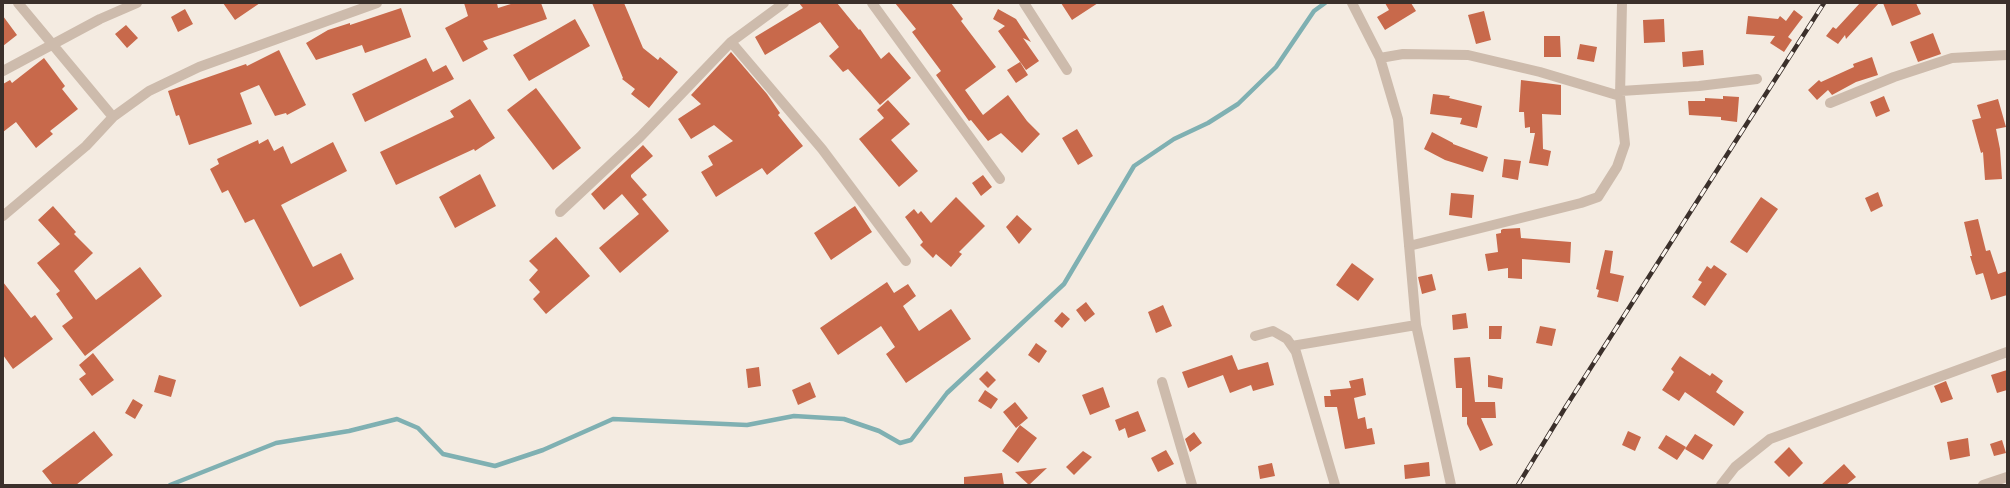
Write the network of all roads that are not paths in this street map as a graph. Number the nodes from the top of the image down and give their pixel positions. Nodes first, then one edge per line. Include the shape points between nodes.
1 (18, 3) edge
2 (137, 3) edge
3 (377, 3) edge
4 (784, 3) edge
5 (872, 3) edge
6 (1024, 3) edge
7 (1622, 3) edge
8 (1355, 4) edge
9 (731, 42) junction
10 (53, 43) junction
11 (2007, 55) edge
12 (1380, 58) junction
13 (1067, 70) dead end
14 (3, 71) edge
15 (1757, 79) dead end
16 (1621, 93) junction
17 (1830, 103) dead end
18 (113, 117) junction
19 (1000, 179) dead end
20 (560, 212) dead end
21 (3, 216) edge
22 (1409, 246) junction
23 (906, 261) dead end
24 (1416, 325) junction
25 (1255, 336) dead end
26 (1292, 346) junction
27 (2007, 352) edge
28 (1162, 382) dead end
29 (2007, 477) edge
30 (1192, 485) edge
31 (1335, 485) edge
32 (1451, 485) edge
33 (1721, 485) edge
34 (1983, 485) edge

1 - 10 street
2 - 10 street
3 - 18 street via 199,67 149,91
4 - 9 street
5 - 19 street
6 - 13 street
7 - 16 street
8 - 12 street
9 - 20 street via 640,137
9 - 23 street via 822,149
10 - 14 street
10 - 18 street
11 - 17 street via 1952,58 1894,77
12 - 16 street via 1403,54 1468,55
12 - 22 street via 1398,119
15 - 16 street
16 - 22 street via 1625,144 1617,167 1598,197
18 - 21 street via 86,146
22 - 24 street
24 - 26 street
24 - 32 street
25 - 26 street via 1273,331 1288,339
26 - 31 street via 1296,352
27 - 33 street via 1770,439 1735,467
28 - 30 street
29 - 34 street

